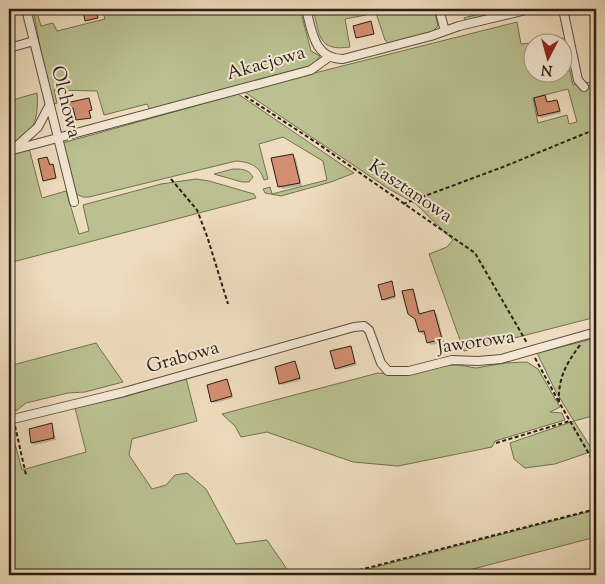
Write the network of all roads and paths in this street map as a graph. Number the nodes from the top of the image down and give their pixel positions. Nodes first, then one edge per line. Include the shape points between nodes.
1 (26, 9) edge
2 (306, 9) edge
3 (439, 9) edge
4 (530, 9) edge
5 (563, 9) edge
6 (445, 31) junction
7 (34, 41) junction
8 (9, 48) edge
9 (329, 57) junction
10 (584, 87) dead end
11 (236, 90) junction
12 (49, 106) junction
13 (596, 129) edge
14 (57, 138) junction
15 (9, 150) edge
16 (171, 179) dead end
17 (74, 202) dead end
18 (403, 204) junction
19 (228, 304) dead end
20 (364, 326) joint
21 (594, 333) edge
22 (531, 351) junction
23 (559, 402) junction
24 (11, 419) edge
25 (570, 420) junction
26 (496, 443) dead end
27 (596, 466) edge
28 (26, 475) dead end
29 (596, 509) edge
30 (340, 575) edge

1 - 7 street, Olchowa
2 - 9 street via 315,43
3 - 6 street
4 - 6 street, Akacjowa
5 - 10 street via 578,80
6 - 9 street, Akacjowa via 343,59
7 - 8 street
7 - 12 street, Olchowa
9 - 11 street, Akacjowa via 311,70
11 - 14 street, Akacjowa
11 - 18 path, Kasztanowa
12 - 14 street, Olchowa
12 - 15 street, Akacjowa via 34,132
13 - 18 path
14 - 15 street, Akacjowa
14 - 17 street, Olchowa
16 - 19 path via 196,210
18 - 22 path, Kasztanowa via 475,253
20 - 22 street, Jaworowa via 369,330 381,363 388,371 409,371 452,360 501,359
20 - 24 street, Grabowa via 124,392
21 - 22 street, Jaworowa
21 - 23 path via 580,345 564,367
22 - 23 path, Kasztanowa
23 - 25 path, Kasztanowa
24 - 28 path
25 - 26 path
25 - 27 path, Kasztanowa
29 - 30 path

